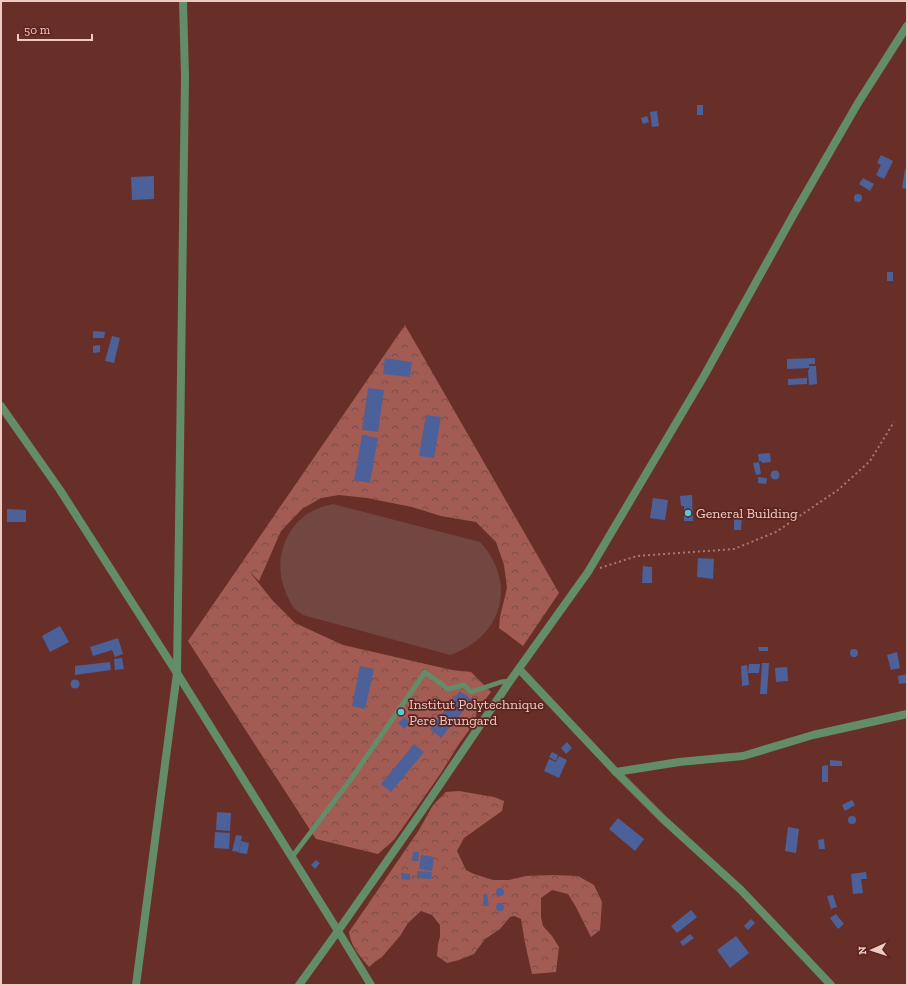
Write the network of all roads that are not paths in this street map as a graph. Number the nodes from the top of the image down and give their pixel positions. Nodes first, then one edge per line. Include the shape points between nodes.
1 (183, 1) edge
2 (907, 26) edge
3 (1, 406) edge
4 (519, 669) junction
5 (177, 673) junction
6 (510, 681) junction
7 (907, 714) edge
8 (616, 772) junction
9 (292, 856) junction
10 (338, 931) junction
11 (136, 985) edge
12 (299, 985) edge
13 (371, 985) edge
14 (831, 985) edge

1 - 5 street
2 - 4 street via 854,110 704,376 588,572
3 - 5 street via 60,490
4 - 6 street
4 - 8 street
5 - 9 street
5 - 11 street
6 - 9 lane via 471,692 464,685 448,689 425,672 351,779
6 - 10 street
7 - 8 street via 813,735 743,756 679,762
8 - 14 street via 741,890
9 - 10 street
10 - 12 street
10 - 13 street

